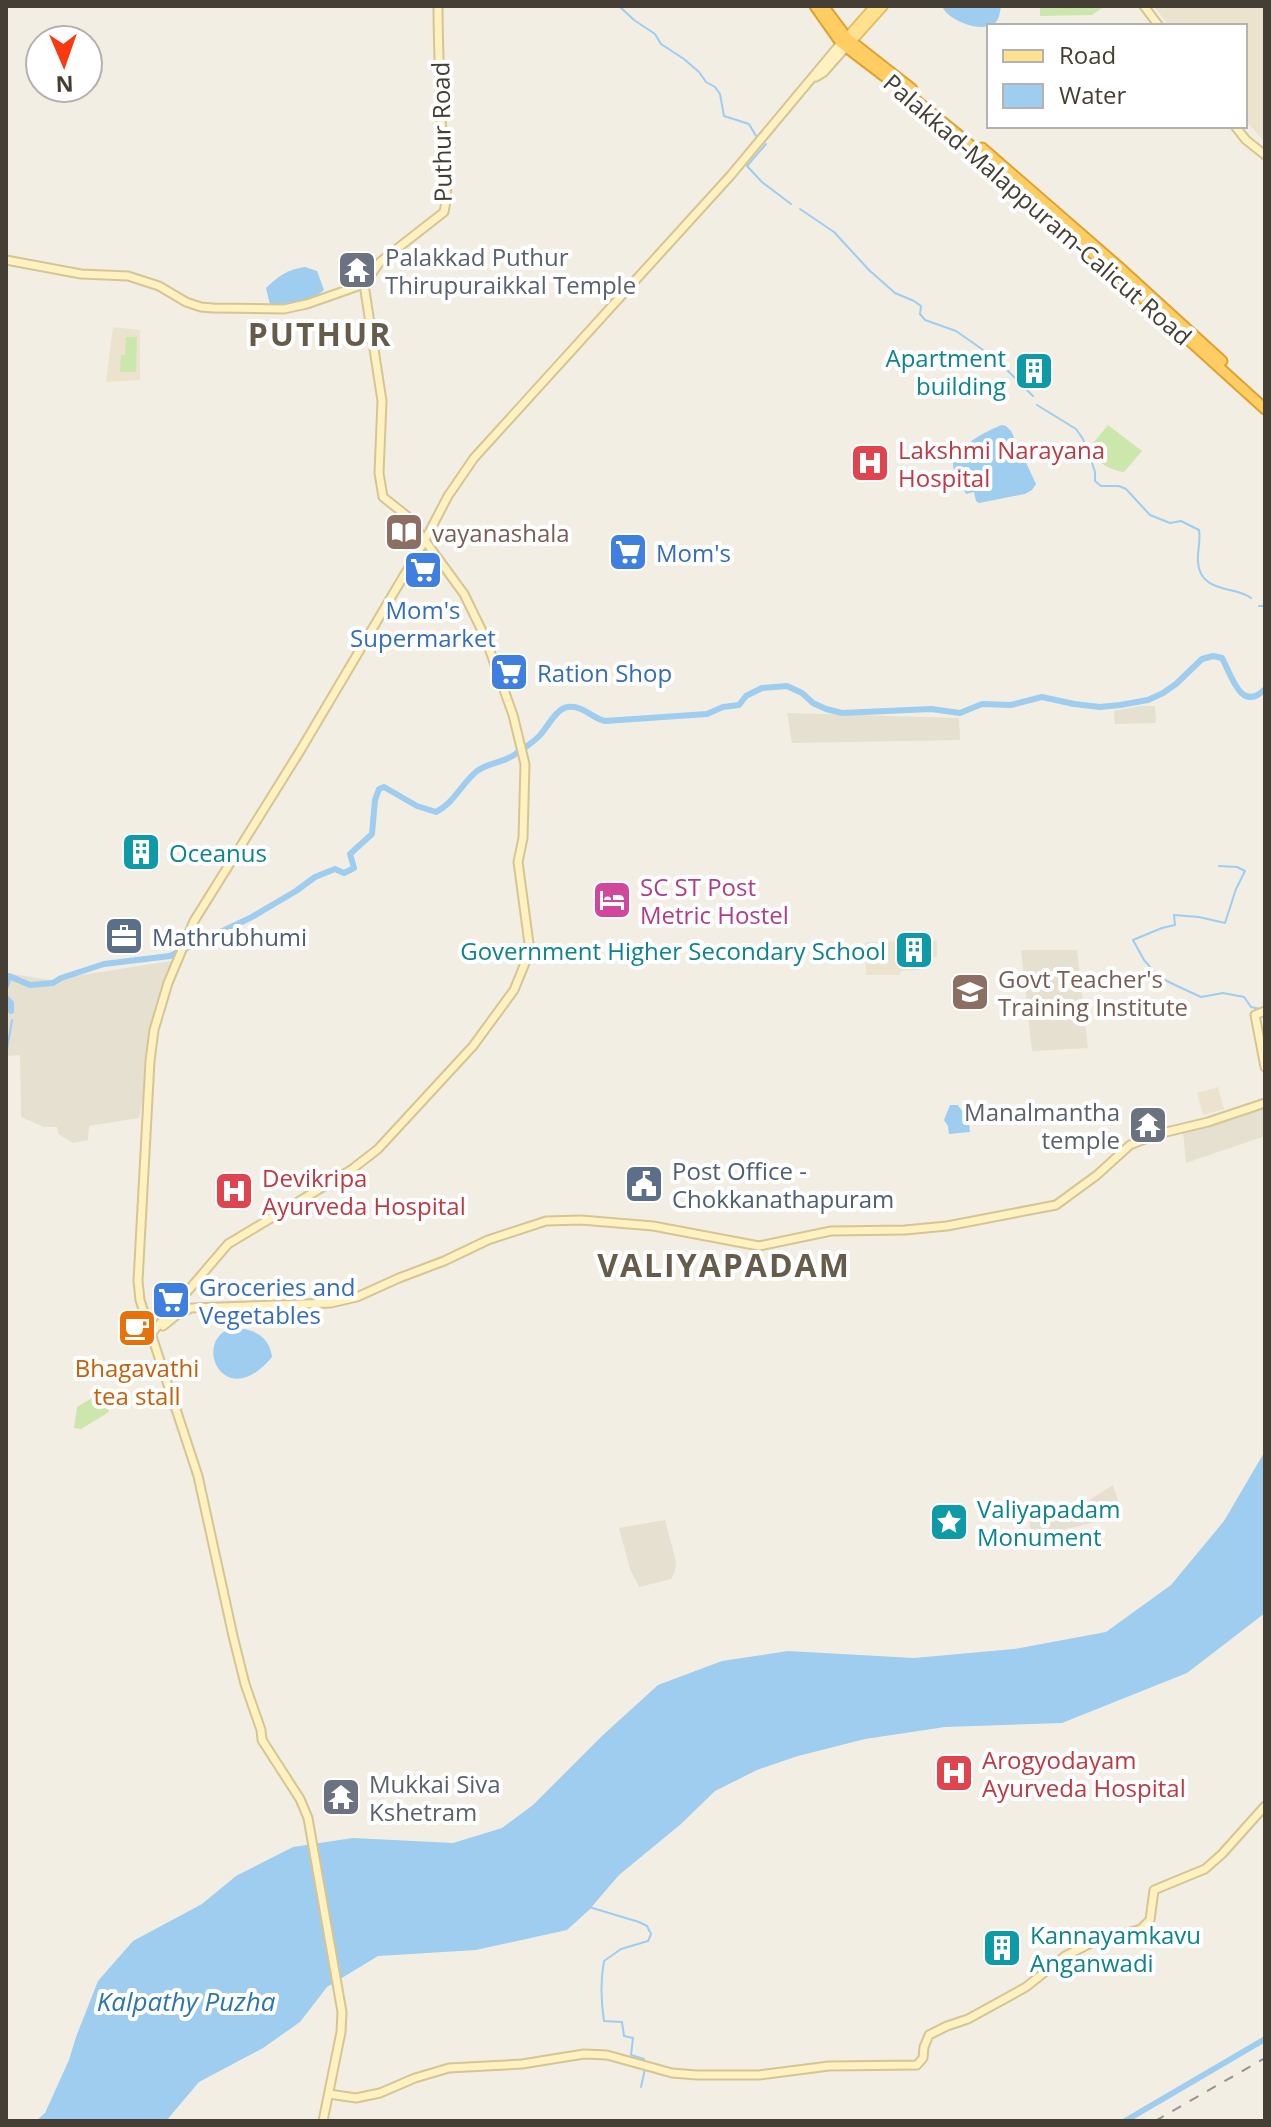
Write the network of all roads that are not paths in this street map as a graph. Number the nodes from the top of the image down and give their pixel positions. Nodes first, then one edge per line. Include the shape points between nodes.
1 (438, 6) edge
2 (815, 6) edge
3 (823, 6) edge
4 (875, 6) edge
5 (883, 6) edge
6 (1144, 6) edge
7 (1158, 24) edge
8 (847, 42) junction
9 (1237, 128) edge
10 (1265, 155) edge
11 (6, 260) edge
12 (364, 284) junction
13 (1265, 401) edge
14 (1265, 409) edge
15 (425, 540) junction
16 (1265, 1011) edge
17 (1265, 1067) edge
18 (1265, 1103) edge
19 (151, 1334) junction
20 (1265, 1806) edge
21 (329, 2094) junction
22 (323, 2121) edge

1 - 12 street, Puthur Road via 444,212 380,262
2 - 8 highway, Palakkad-Malappuram-Calicut Road
3 - 8 highway, Palakkad-Malappuram-Calicut Road
4 - 8 main road
5 - 8 main road
6 - 7 street
8 - 13 highway, Palakkad-Malappuram-Calicut Road via 947,117
8 - 14 highway, Palakkad-Malappuram-Calicut Road
8 - 15 street via 474,458
9 - 10 street
11 - 12 street via 143,279 201,307 284,309
12 - 15 street via 382,401 383,497
15 - 19 street via 194,921 160,1007 150,1061 138,1281
15 - 19 street via 464,594 513,715 525,764 518,862 530,951 514,990 473,1046 378,1149 228,1244
16 - 17 street via 1255,1015
18 - 19 street via 1130,1145 1056,1205 947,1226 831,1231 759,1246 653,1226 546,1221 488,1240 357,1297 331,1303 191,1308
19 - 21 street via 198,1476 262,1740 300,1799 310,1830 342,2012
20 - 21 street via 1205,1869 1154,1890 1150,1920 1141,1929 1065,1956 1026,1987 929,2035 917,2065 697,2075 584,2054 449,2068 356,2098
21 - 22 street

